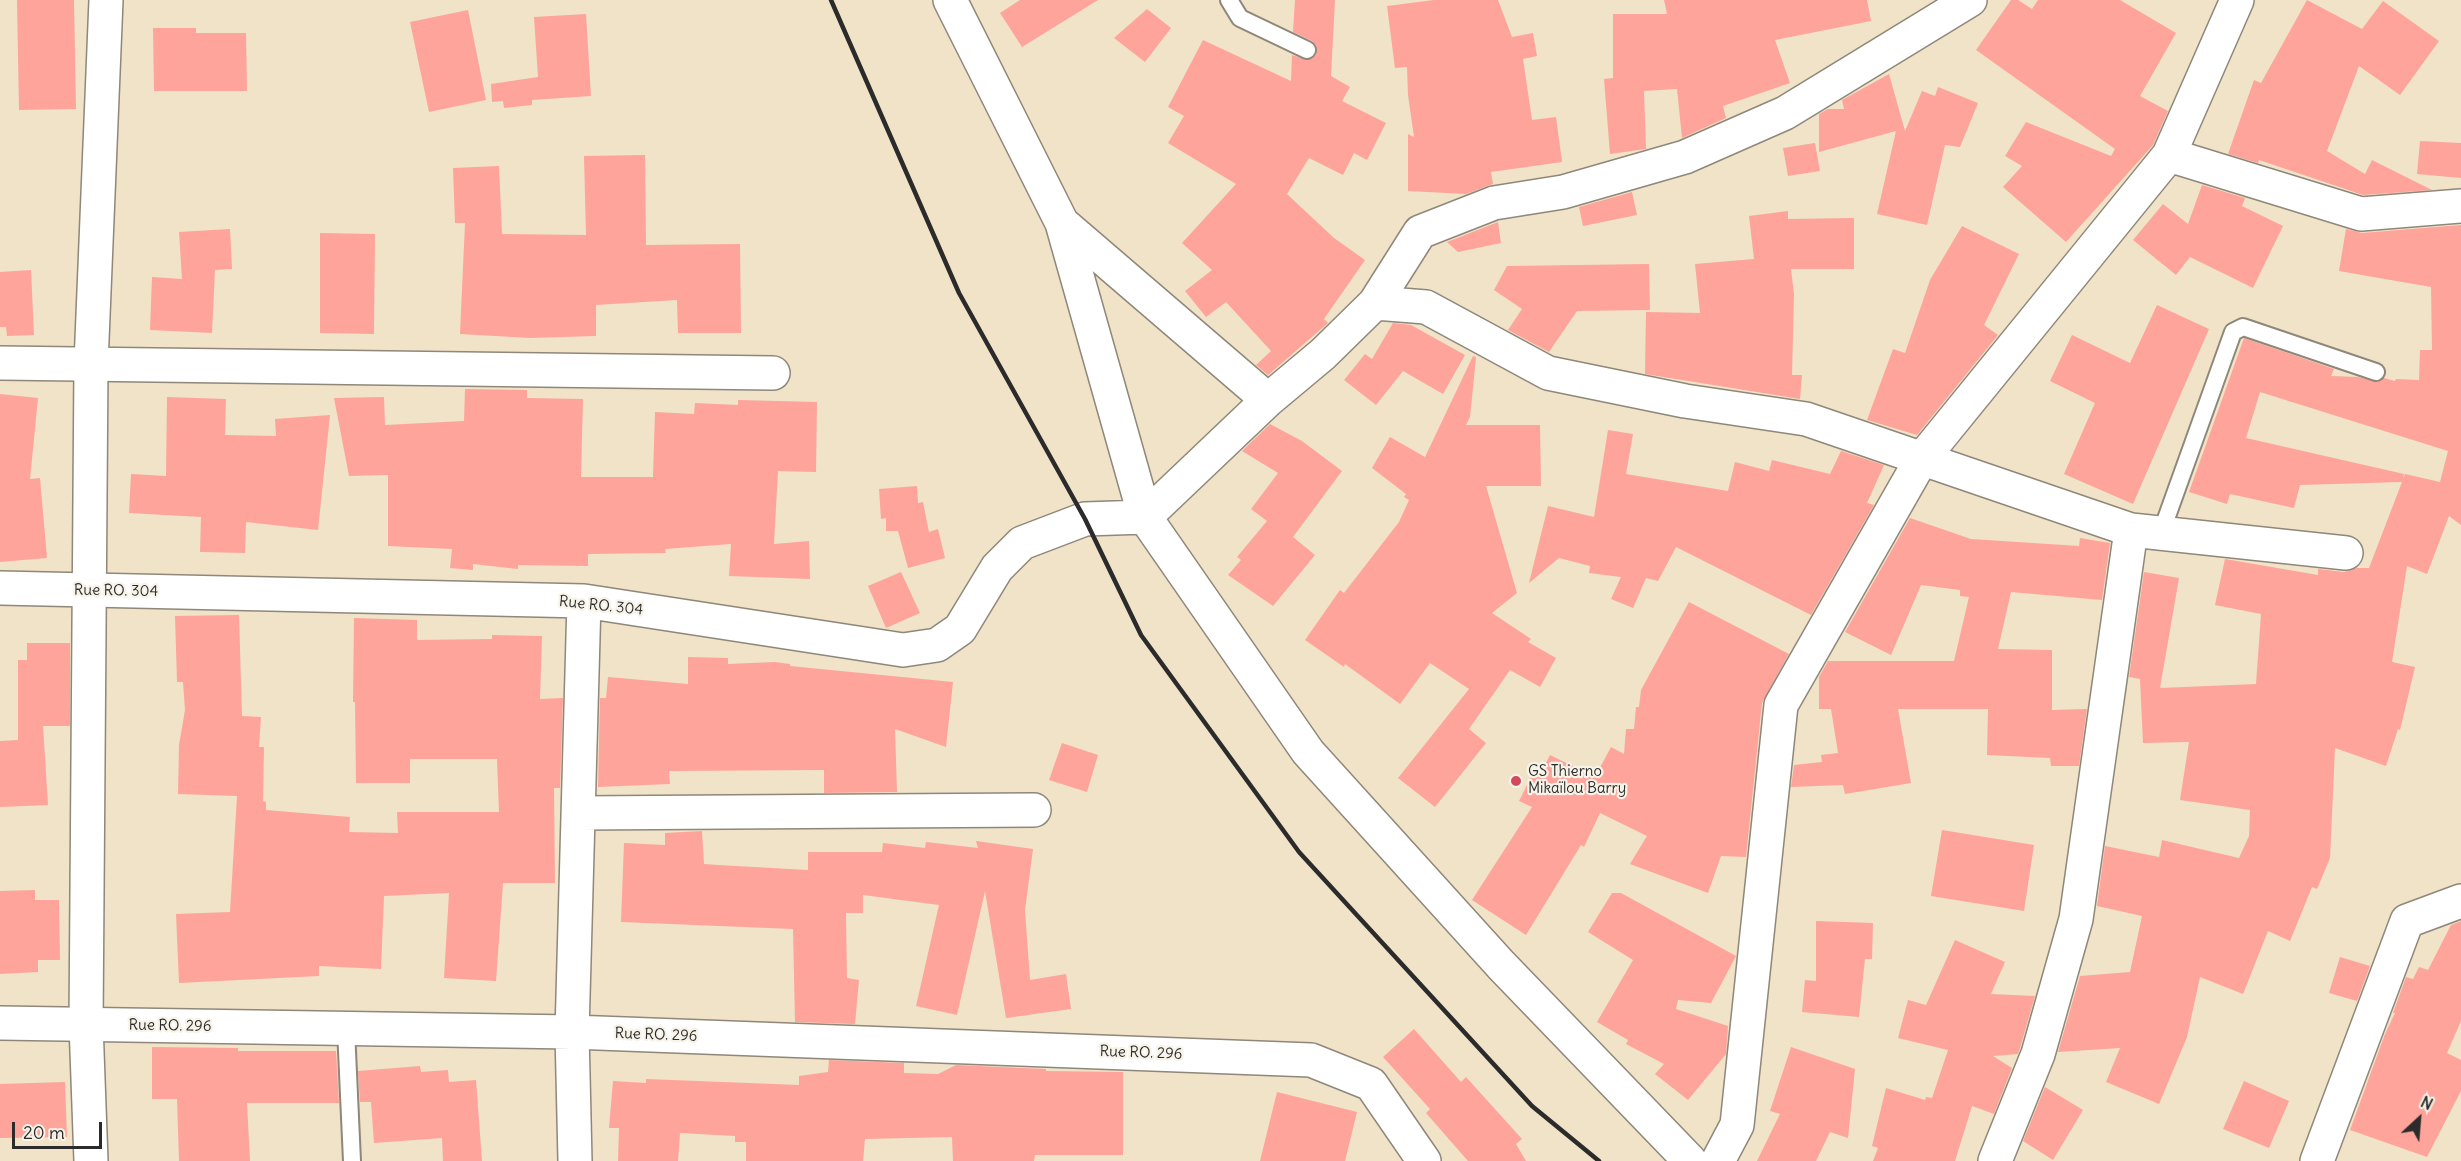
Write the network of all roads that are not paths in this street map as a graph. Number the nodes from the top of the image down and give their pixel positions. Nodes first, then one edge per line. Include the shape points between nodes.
1 (106, 0) edge
2 (950, 0) edge
3 (1229, 0) edge
4 (1970, 0) edge
5 (2237, 0) edge
6 (1307, 50) dead end
7 (2169, 155) junction
8 (2461, 206) edge
9 (1062, 223) junction
10 (1376, 303) junction
11 (0, 363) edge
12 (90, 364) junction
13 (772, 372) dead end
14 (2376, 372) dead end
15 (1268, 400) junction
16 (1921, 460) junction
17 (1145, 517) junction
18 (2146, 532) junction
19 (2346, 553) dead end
20 (0, 588) edge
21 (88, 590) junction
22 (584, 601) junction
23 (1034, 810) dead end
24 (579, 813) junction
25 (2461, 902) edge
26 (0, 1023) edge
27 (86, 1024) junction
28 (346, 1029) junction
29 (572, 1032) junction
30 (91, 1161) edge
31 (352, 1161) edge
32 (575, 1161) edge
33 (1424, 1161) edge
34 (1690, 1161) edge
35 (1718, 1161) edge
36 (1995, 1161) edge
37 (2317, 1161) edge

1 - 12 street
2 - 9 street
3 - 6 lane via 1240,18
4 - 10 street via 1785,112 1684,157 1563,192 1494,204 1420,231
5 - 7 street
7 - 8 street via 2361,214
7 - 16 street
9 - 15 street
9 - 17 street
10 - 15 street
10 - 16 street via 1426,307 1548,372 1685,401 1806,419
11 - 12 street
12 - 13 street
12 - 21 street
14 - 18 lane via 2243,327 2233,332
15 - 17 street
16 - 18 street
16 - 35 street via 1781,705 1737,1125
17 - 22 street, Rue RO. 304 via 1084,519 1022,543 997,568 960,629 937,645 926,647 903,650
17 - 34 street via 1308,752 1501,965
18 - 19 street
18 - 36 street via 2076,920 2038,1054
20 - 21 street, Rue RO. 304
21 - 22 street, Rue RO. 304
21 - 27 street
22 - 24 street
23 - 24 street
24 - 29 street
25 - 37 street via 2407,921
26 - 27 street, Rue RO. 296
27 - 28 street, Rue RO. 296
27 - 30 street
28 - 29 street, Rue RO. 296
28 - 31 lane
29 - 32 street
29 - 33 street, Rue RO. 296 via 1311,1060 1371,1084

